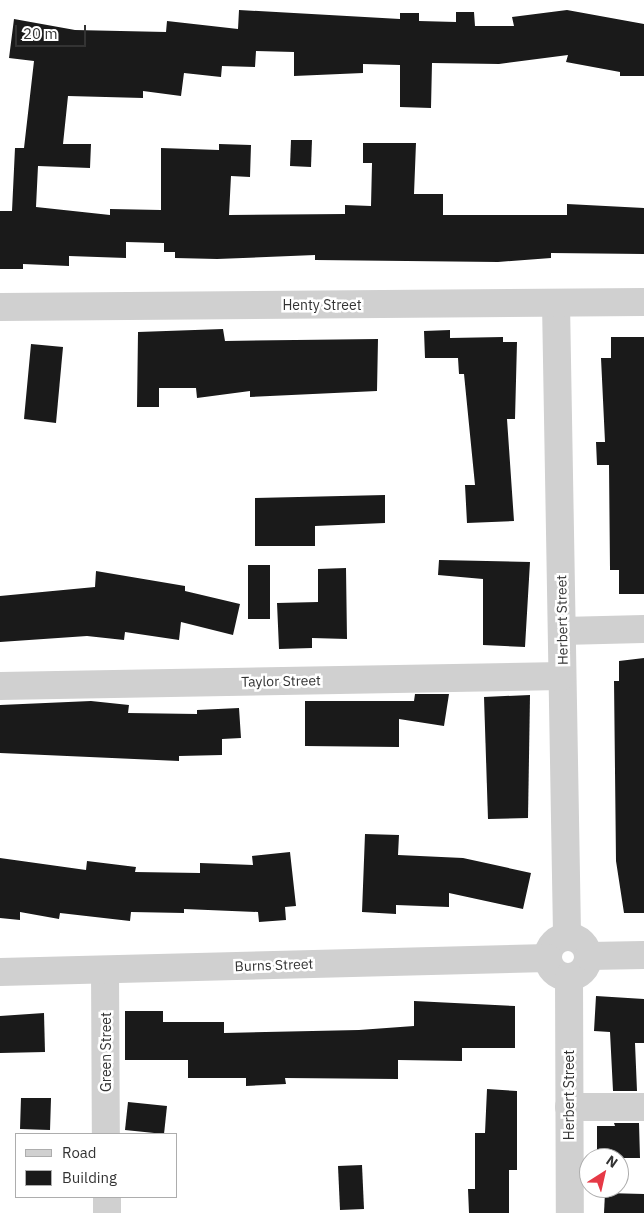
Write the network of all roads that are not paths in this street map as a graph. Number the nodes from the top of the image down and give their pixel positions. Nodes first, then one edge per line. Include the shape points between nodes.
1 (644, 302) edge
2 (556, 303) junction
3 (0, 307) edge
4 (644, 629) edge
5 (562, 631) junction
6 (562, 676) junction
7 (0, 686) edge
8 (567, 936) junction
9 (644, 955) edge
10 (589, 956) junction
11 (548, 958) junction
12 (105, 970) junction
13 (0, 972) edge
14 (569, 978) junction
15 (570, 1107) junction
16 (644, 1107) edge
17 (106, 1133) edge
18 (107, 1198) edge
19 (107, 1213) edge
20 (570, 1213) edge

1 - 2 street, Henty Street
2 - 3 street, Henty Street
2 - 5 street, Herbert Street
4 - 5 street
5 - 6 street, Herbert Street
6 - 7 street, Taylor Street
6 - 8 street, Herbert Street
8 - 10 street via 584,944
8 - 11 street via 555,941
9 - 10 street
10 - 14 street via 581,973
11 - 12 street, Burns Street
11 - 14 street via 552,970
12 - 13 street, Burns Street
12 - 17 street, Green Street
14 - 15 street, Herbert Street
15 - 16 street
15 - 20 street, Herbert Street
18 - 19 street

